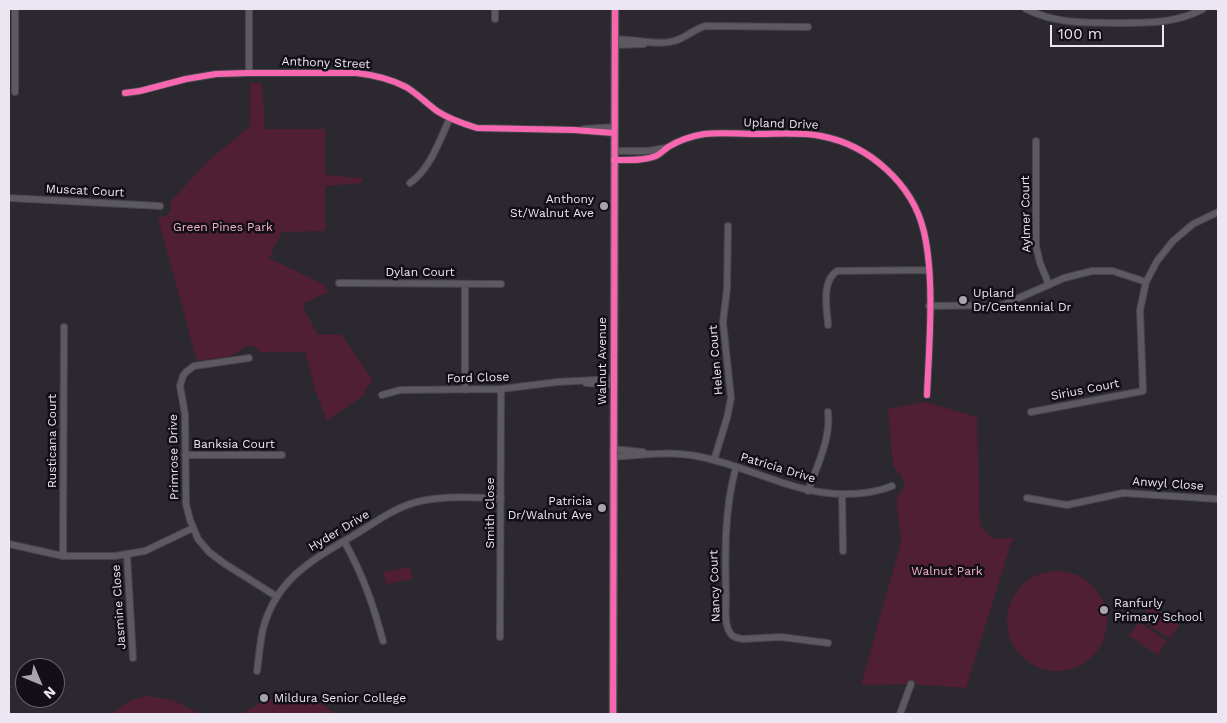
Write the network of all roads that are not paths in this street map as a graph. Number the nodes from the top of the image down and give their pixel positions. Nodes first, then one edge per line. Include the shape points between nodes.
1 (15, 9) edge
2 (249, 9) edge
3 (495, 9) edge
4 (615, 9) edge
5 (1026, 9) edge
6 (1203, 9) edge
7 (495, 19) dead end
8 (808, 27) dead end
9 (614, 42) junction
10 (249, 73) junction
11 (15, 92) dead end
12 (126, 93) dead end
13 (450, 118) junction
14 (614, 130) junction
15 (1036, 141) dead end
16 (669, 147) junction
17 (614, 151) junction
18 (614, 160) junction
19 (410, 183) dead end
20 (9, 198) edge
21 (160, 206) dead end
22 (1218, 212) edge
23 (728, 226) dead end
24 (928, 270) junction
25 (1146, 282) junction
26 (339, 283) dead end
27 (465, 284) junction
28 (501, 284) dead end
29 (1049, 284) junction
30 (930, 306) junction
31 (828, 325) dead end
32 (64, 326) dead end
33 (249, 358) dead end
34 (614, 382) junction
35 (501, 389) junction
36 (465, 390) junction
37 (382, 395) dead end
38 (927, 395) dead end
39 (828, 412) dead end
40 (1031, 412) dead end
41 (613, 453) junction
42 (185, 455) junction
43 (282, 456) dead end
44 (714, 460) junction
45 (736, 467) junction
46 (892, 486) dead end
47 (808, 491) junction
48 (842, 494) junction
49 (501, 498) junction
50 (1027, 498) dead end
51 (1218, 499) edge
52 (193, 528) junction
53 (344, 541) junction
54 (9, 544) edge
55 (842, 550) dead end
56 (127, 555) junction
57 (63, 556) junction
58 (276, 596) junction
59 (500, 638) dead end
60 (383, 641) dead end
61 (828, 643) dead end
62 (134, 658) dead end
63 (258, 671) dead end
64 (911, 684) dead end
65 (613, 714) edge
66 (900, 714) edge

1 - 11 street
2 - 10 street
3 - 7 street
4 - 9 street, Walnut Avenue
5 - 6 street via 1062,21 1102,23 1160,22
8 - 9 street via 706,26 676,41
9 - 14 street, Walnut Avenue
10 - 12 street, Anthony Street via 200,76
10 - 13 street, Anthony Street via 350,73 386,78 408,88
13 - 14 street, Anthony Street via 488,129
13 - 19 street via 427,165
14 - 17 street, Walnut Avenue
15 - 29 street, Aylmer Court via 1036,246
16 - 17 street, Upland Drive
16 - 18 street, Upland Drive via 648,158
16 - 24 street, Upland Drive via 704,134 807,134 833,139 860,150 892,175 914,205 923,230
17 - 18 street, Walnut Avenue
18 - 34 street, Walnut Avenue
20 - 21 street, Muscat Court
22 - 25 street via 1193,224 1173,241
23 - 44 street, Helen Court via 723,322 731,398
24 - 30 street, Upland Drive
24 - 31 street via 836,272 827,284
25 - 29 street via 1113,271 1092,271
25 - 40 street, Sirius Court via 1140,310 1142,391
26 - 27 street, Dylan Court
27 - 28 street, Dylan Court
27 - 36 street
29 - 30 street via 1003,306
30 - 38 street, Upland Drive
32 - 57 street, Rusticana Court
33 - 42 street, Primrose Drive via 194,366 186,372 180,386 185,414
34 - 35 street, Ford Close via 548,383
34 - 41 street, Walnut Avenue
35 - 36 street, Ford Close
35 - 49 street, Smith Close
36 - 37 street, Ford Close via 400,390
39 - 47 street via 827,438
41 - 44 street, Patricia Drive via 688,454
41 - 65 street, Walnut Avenue
42 - 43 street, Banksia Court
42 - 52 street, Primrose Drive via 186,504
44 - 45 street, Patricia Drive
45 - 47 street, Patricia Drive
45 - 61 street, Nancy Court via 725,548 730,634 743,639 782,637
46 - 48 street, Patricia Drive via 871,493
47 - 48 street, Patricia Drive
48 - 55 street
49 - 53 street, Hyder Drive via 412,503
49 - 59 street, Smith Close
50 - 51 street, Anwyl Close via 1067,505 1123,492
52 - 56 street via 144,552
52 - 58 street, Primrose Drive via 216,558
53 - 58 street, Hyder Drive via 300,570
53 - 60 street via 371,598
54 - 57 street
56 - 57 street
56 - 62 street, Jasmine Close
58 - 63 street, Hyder Drive via 263,631
64 - 66 street

